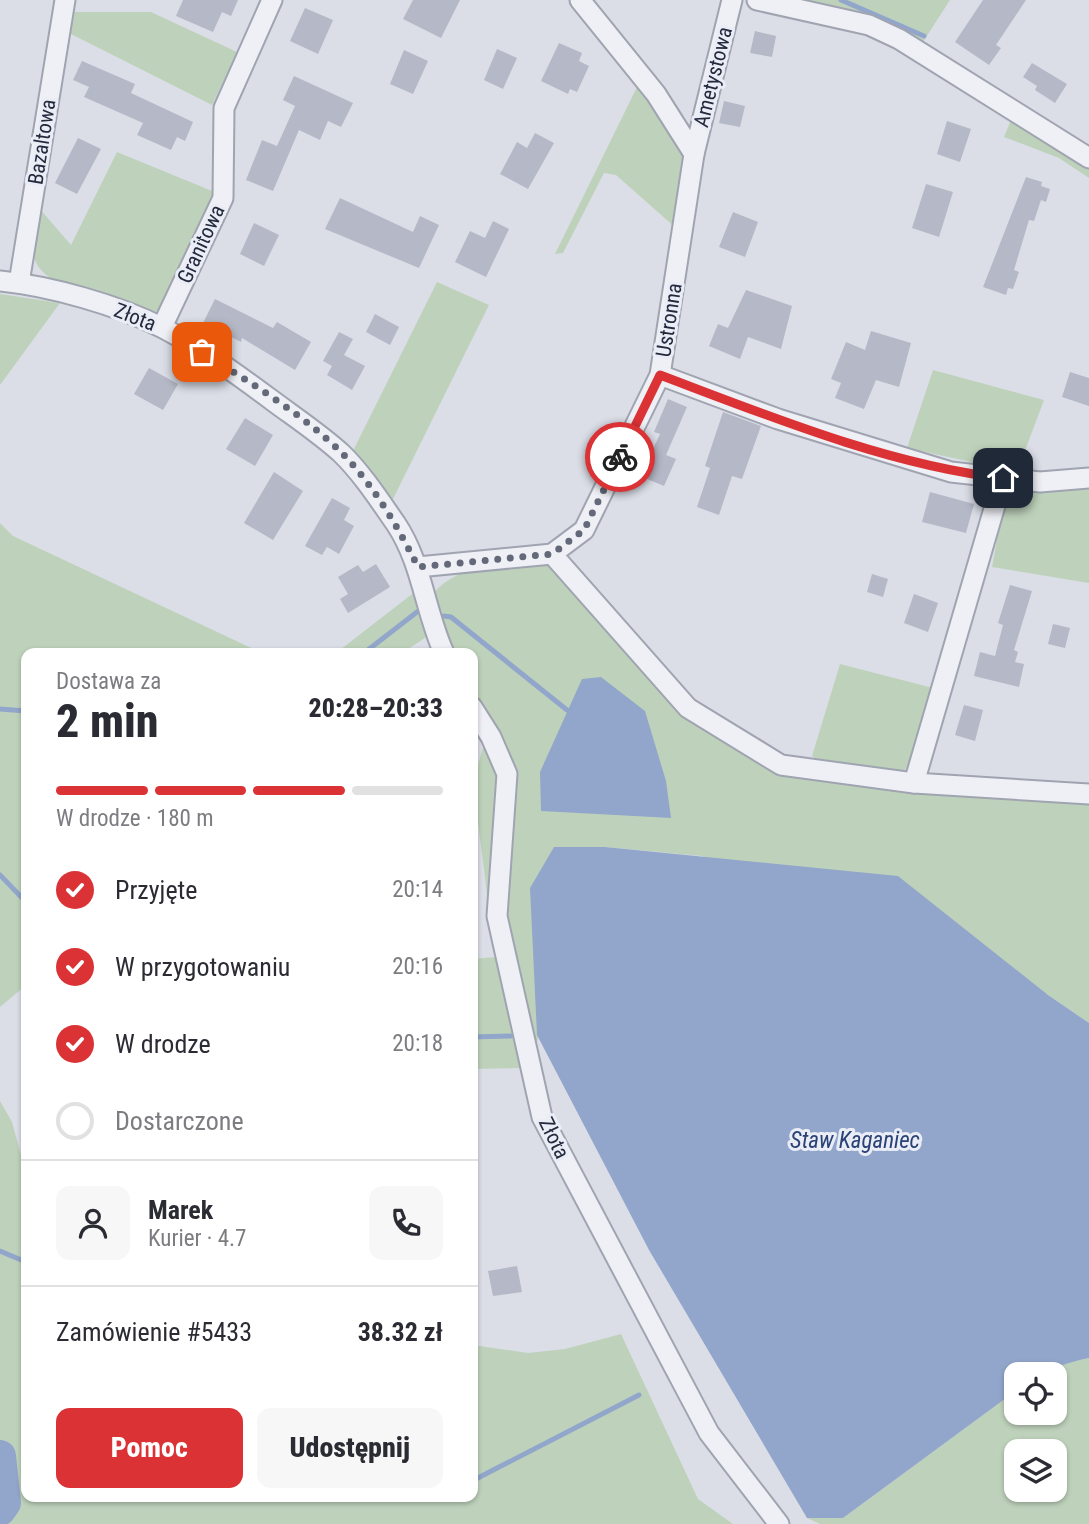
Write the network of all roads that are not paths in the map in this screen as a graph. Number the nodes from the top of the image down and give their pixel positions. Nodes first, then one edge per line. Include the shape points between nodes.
1 (65, 0) edge
2 (272, 0) edge
3 (580, 0) edge
4 (732, 0) edge
5 (757, 0) edge
6 (694, 154) junction
7 (1089, 159) edge
8 (10, 282) edge
9 (162, 327) junction
10 (660, 375) junction
11 (1003, 478) junction
12 (1089, 478) edge
13 (552, 554) junction
14 (418, 567) junction
15 (442, 648) edge
16 (478, 716) edge
17 (914, 783) junction
18 (1089, 794) edge
19 (779, 1524) edge

1 - 8 street, Bazaltowa
2 - 9 street, Granitowa via 224,108 223,198
3 - 6 street via 656,93
4 - 6 street, Ametystowa
5 - 7 street via 869,25 899,39
6 - 10 street, Ustronna
8 - 9 street, Złota via 115,308
9 - 14 street, Złota via 242,377 343,455 397,525
10 - 11 street via 778,419 951,472
10 - 13 street, Ustronna via 584,530
11 - 12 street via 1040,482
11 - 17 street
13 - 14 street
13 - 17 street via 688,708 781,765
14 - 15 street, Złota
16 - 19 street, Złota via 506,774 497,916 542,1117 709,1433
17 - 18 street

